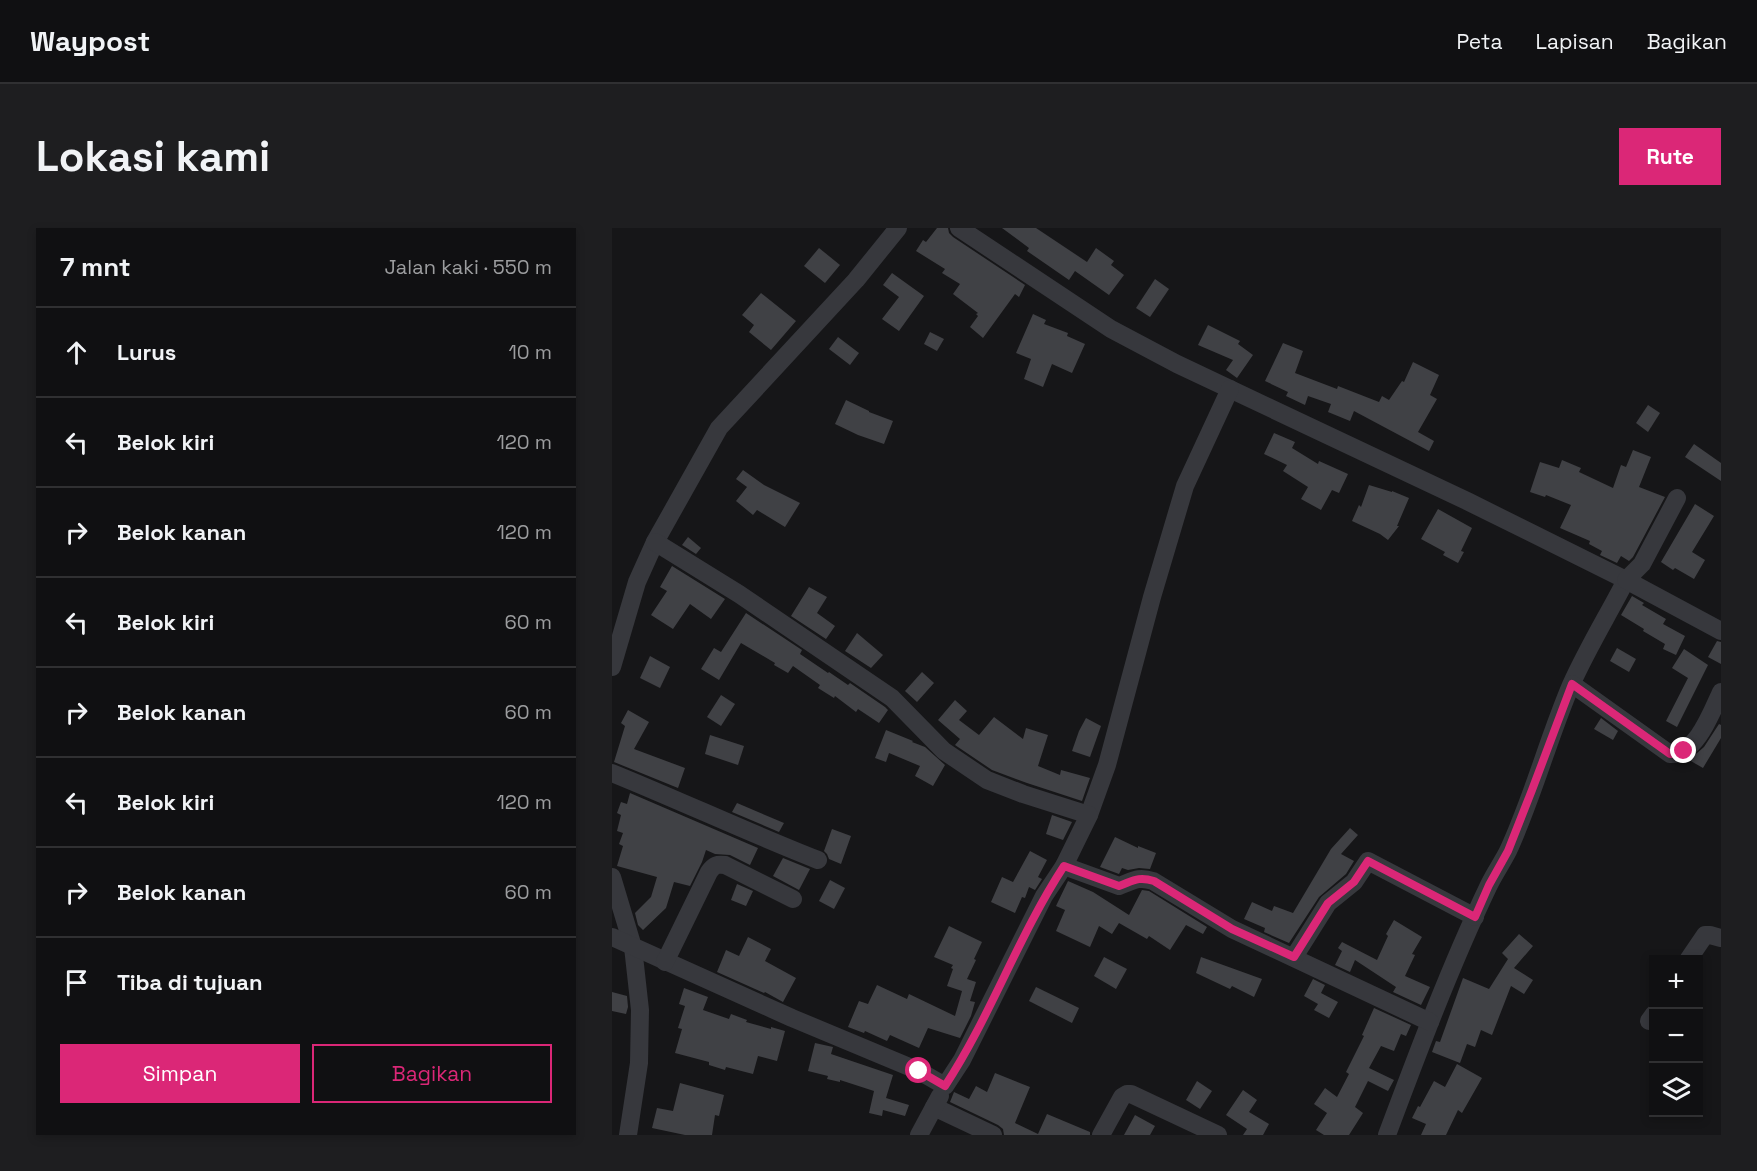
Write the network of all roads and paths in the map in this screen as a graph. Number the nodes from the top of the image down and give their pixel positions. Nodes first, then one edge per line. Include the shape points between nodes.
1 (898, 228) edge
2 (959, 228) edge
3 (1230, 389) junction
4 (1677, 498) dead end
5 (655, 542) junction
6 (1626, 580) junction
7 (1721, 631) edge
8 (612, 667) edge
9 (1572, 684) junction
10 (1721, 692) edge
11 (612, 773) edge
12 (1089, 815) junction
13 (818, 860) dead end
14 (1064, 866) junction
15 (612, 877) edge
16 (794, 899) dead end
17 (1475, 917) junction
18 (612, 937) edge
19 (1721, 939) edge
20 (633, 947) junction
21 (1692, 955) edge
22 (1294, 957) junction
23 (665, 962) junction
24 (1430, 1022) junction
25 (945, 1086) junction
26 (934, 1107) junction
27 (628, 1135) edge
28 (919, 1135) edge
29 (993, 1135) edge
30 (1101, 1135) edge
31 (1218, 1135) edge
32 (1386, 1135) edge

1 - 5 street via 856,280 719,428
2 - 3 street via 1111,329
3 - 6 street
3 - 12 street via 1185,486 1107,765
4 - 6 street via 1642,564
5 - 8 street via 637,582
5 - 12 street via 892,698 944,751 987,780
6 - 7 street
6 - 9 street
9 - 10 street via 1670,754 1684,751 1696,740
9 - 17 street via 1508,851
11 - 13 street
12 - 14 street
14 - 22 street via 1119,886 1138,878 1154,881 1232,929
14 - 25 street via 1044,896 972,1042
15 - 20 street
16 - 23 street via 725,865 713,866
17 - 22 street via 1368,861 1354,882 1328,903
17 - 24 street
18 - 20 street
19 - 21 street via 1706,935
20 - 23 street
20 - 27 street via 640,1010 639,1063
22 - 24 street
23 - 25 street via 919,1071
24 - 32 street
25 - 26 street
26 - 28 street
26 - 29 street
30 - 31 street via 1122,1097 1131,1094

